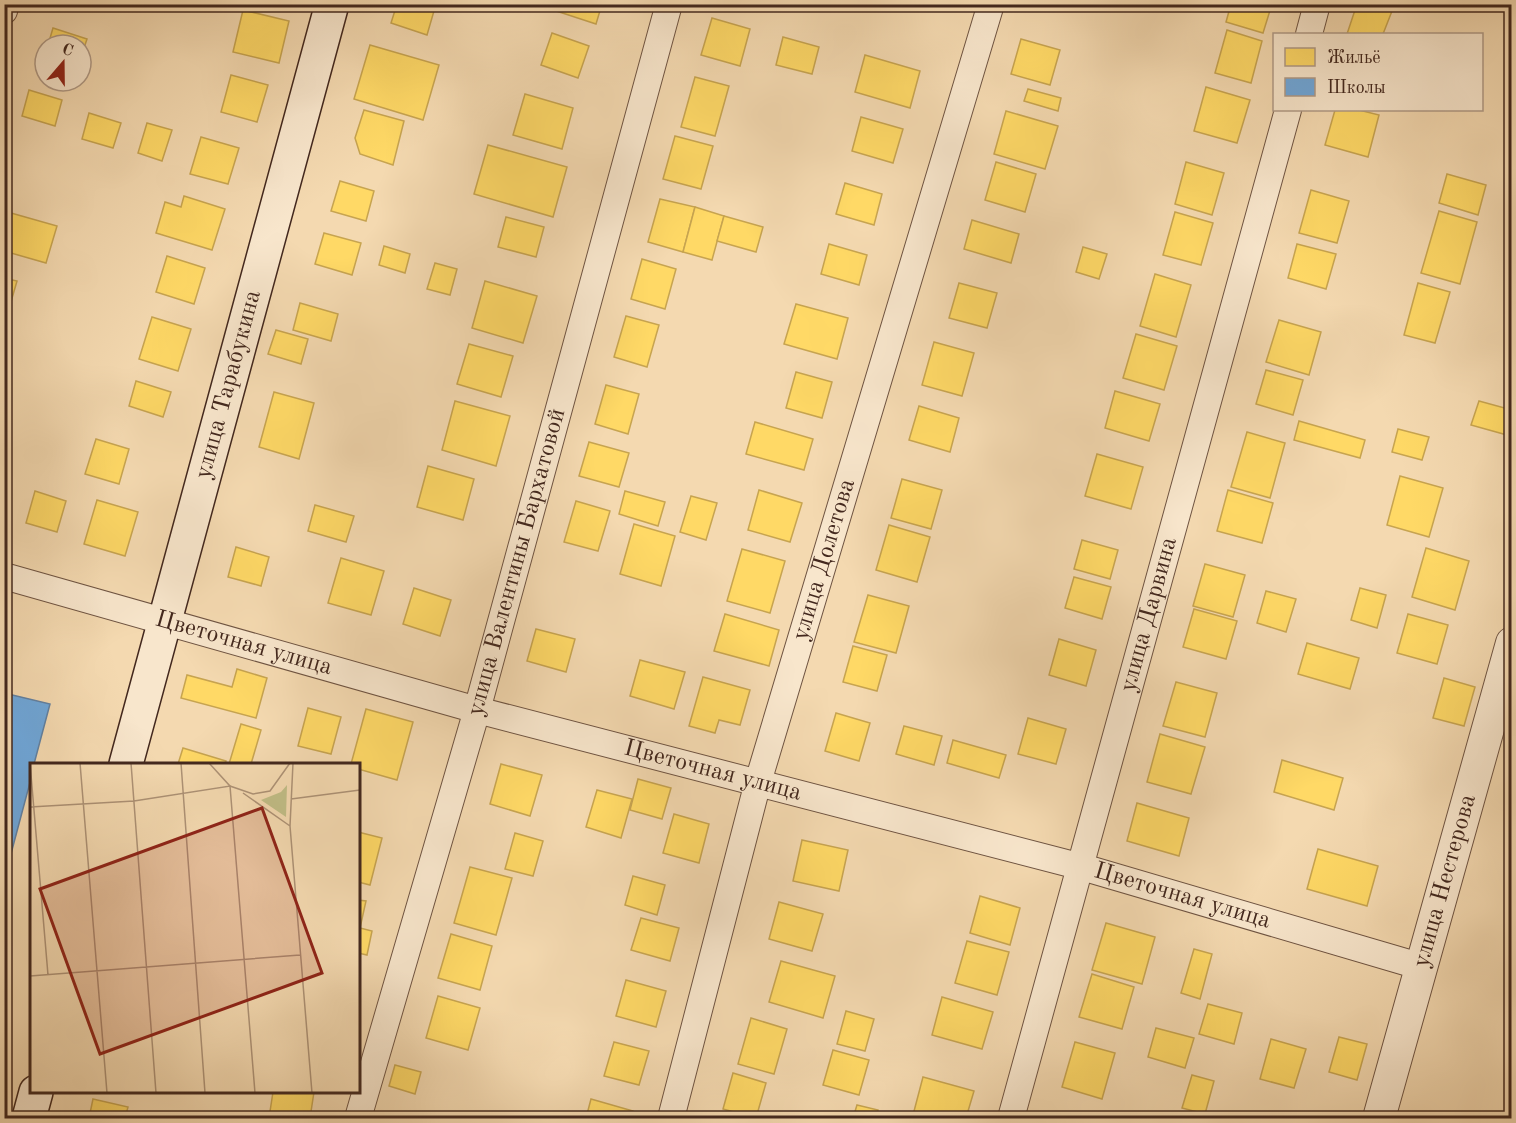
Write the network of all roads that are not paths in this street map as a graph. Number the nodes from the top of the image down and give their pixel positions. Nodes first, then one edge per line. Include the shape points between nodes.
1 (6, 4) edge
2 (332, 4) edge
3 (669, 4) edge
4 (991, 4) edge
5 (1317, 4) edge
6 (4, 11) edge
7 (1308, 33) edge
8 (1288, 111) edge
9 (4, 576) edge
10 (167, 621) junction
11 (1512, 643) edge
12 (477, 710) junction
13 (127, 763) edge
14 (758, 782) junction
15 (1082, 867) junction
16 (1419, 966) junction
17 (36, 1093) edge
18 (30, 1119) edge
19 (358, 1119) edge
20 (671, 1119) edge
21 (1011, 1119) edge
22 (1379, 1119) edge

1 - 6 street
2 - 10 main road, улица Тарабукина
3 - 12 street, улица Валентины Бархатовой
4 - 14 street, улица Долетова
5 - 7 street
8 - 15 street, улица Дарвина
9 - 10 street, Цветочная улица
10 - 12 street, Цветочная улица
10 - 13 main road, улица Тарабукина
11 - 16 street, улица Нестерова
12 - 14 street, Цветочная улица
12 - 19 street, улица Валентины Бархатовой
14 - 15 street, Цветочная улица
14 - 20 street, улица Долетова
15 - 16 street, Цветочная улица
15 - 21 street, улица Дарвина
16 - 22 street, улица Нестерова
17 - 18 main road

